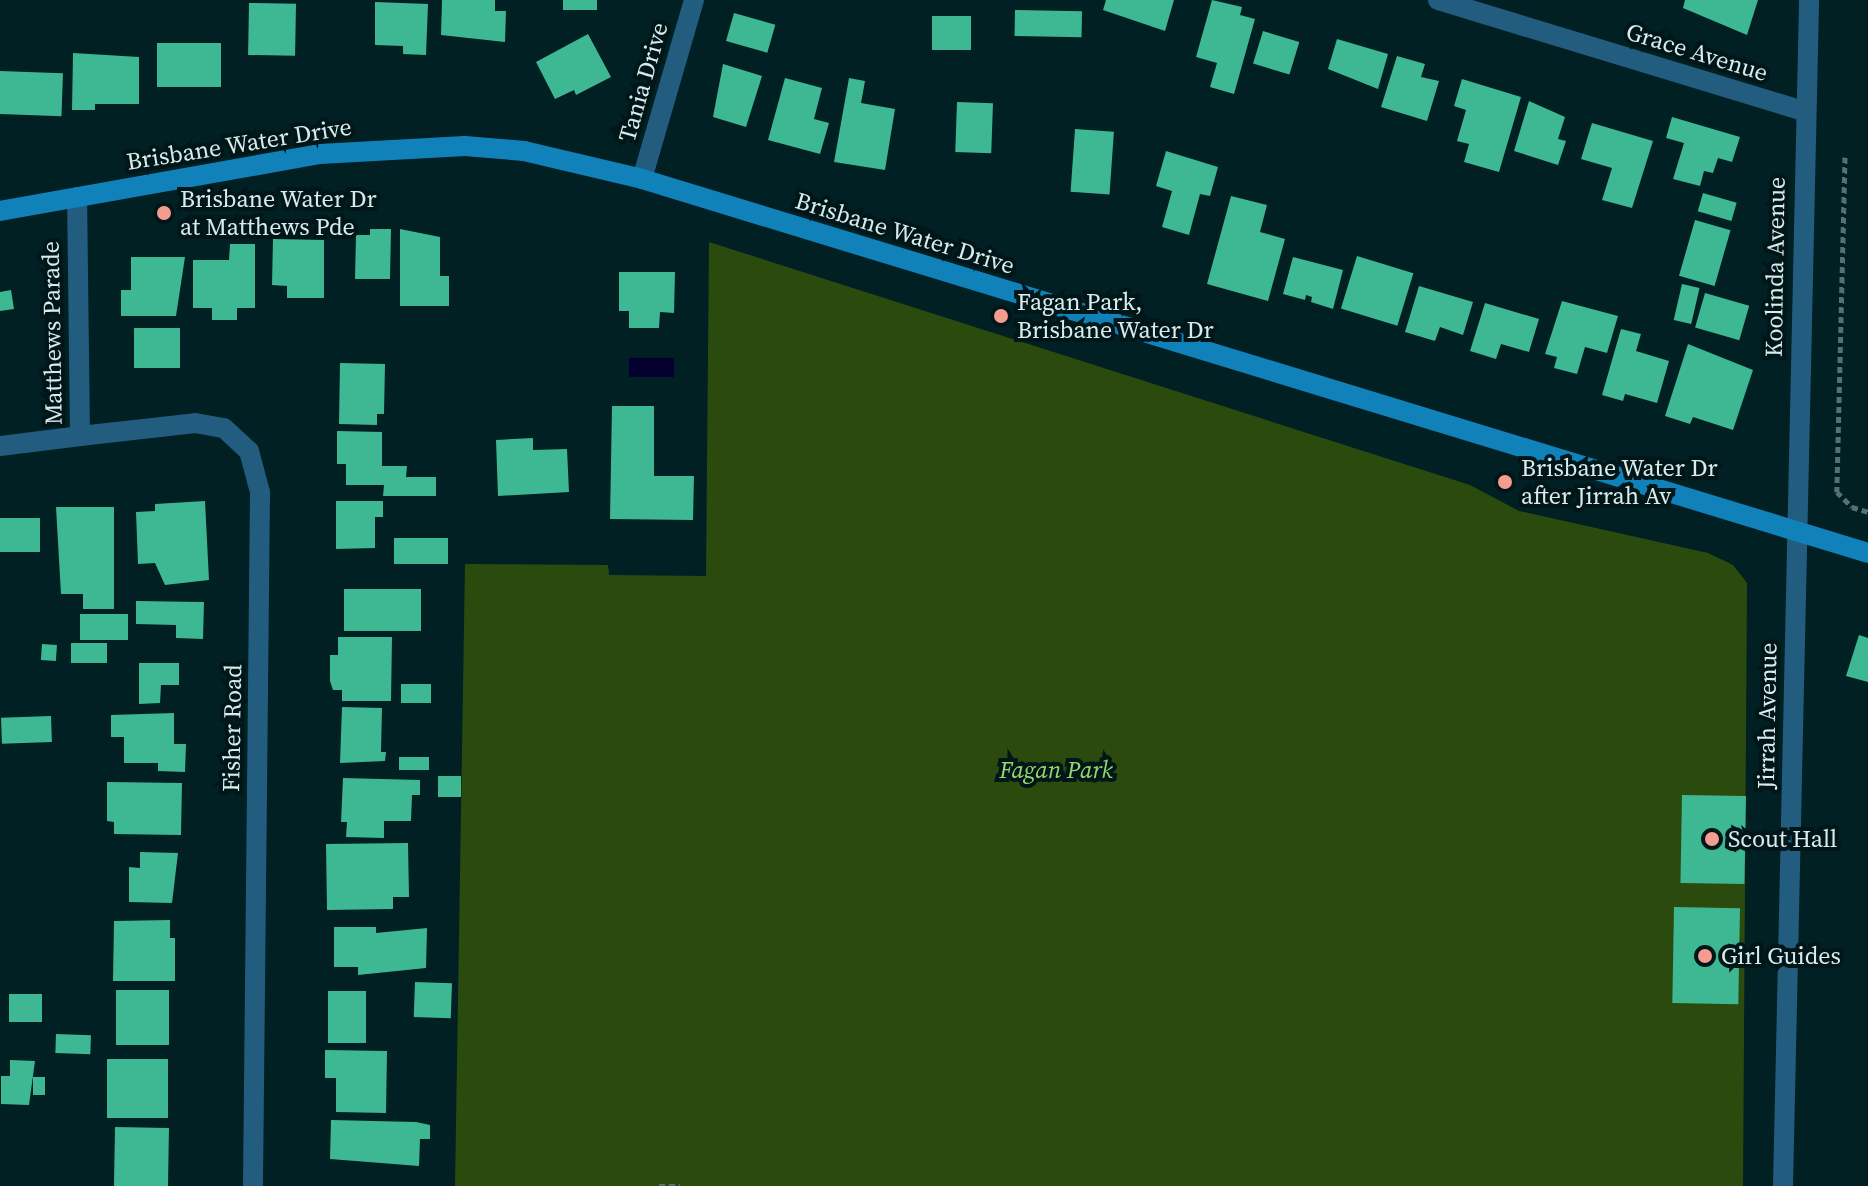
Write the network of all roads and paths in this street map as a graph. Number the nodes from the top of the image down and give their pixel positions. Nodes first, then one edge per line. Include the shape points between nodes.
1 (694, 0) edge
2 (1438, 0) edge
3 (1809, 0) edge
4 (1804, 111) junction
5 (1845, 157) dead end
6 (642, 179) junction
7 (77, 197) junction
8 (0, 211) edge
9 (80, 436) junction
10 (0, 446) edge
11 (1868, 512) edge
12 (1796, 534) junction
13 (1868, 553) edge
14 (253, 1186) edge
15 (659, 1186) edge
16 (680, 1186) edge
17 (1783, 1186) edge

1 - 6 street, Tania Drive
2 - 4 street, Grace Avenue
3 - 4 street, Koolinda Avenue
4 - 12 street, Koolinda Avenue
5 - 11 path via 1837,492 1852,507
6 - 7 main road, Brisbane Water Drive via 524,151 391,147 320,154
6 - 12 main road, Brisbane Water Drive
7 - 8 main road, Brisbane Water Drive
7 - 9 street, Matthews Parade
9 - 10 street, Matthews Parade
9 - 14 street, Fisher Road via 195,423 224,428 249,451 260,492
12 - 13 main road, Brisbane Water Drive
12 - 17 street, Jirrah Avenue
15 - 16 path

